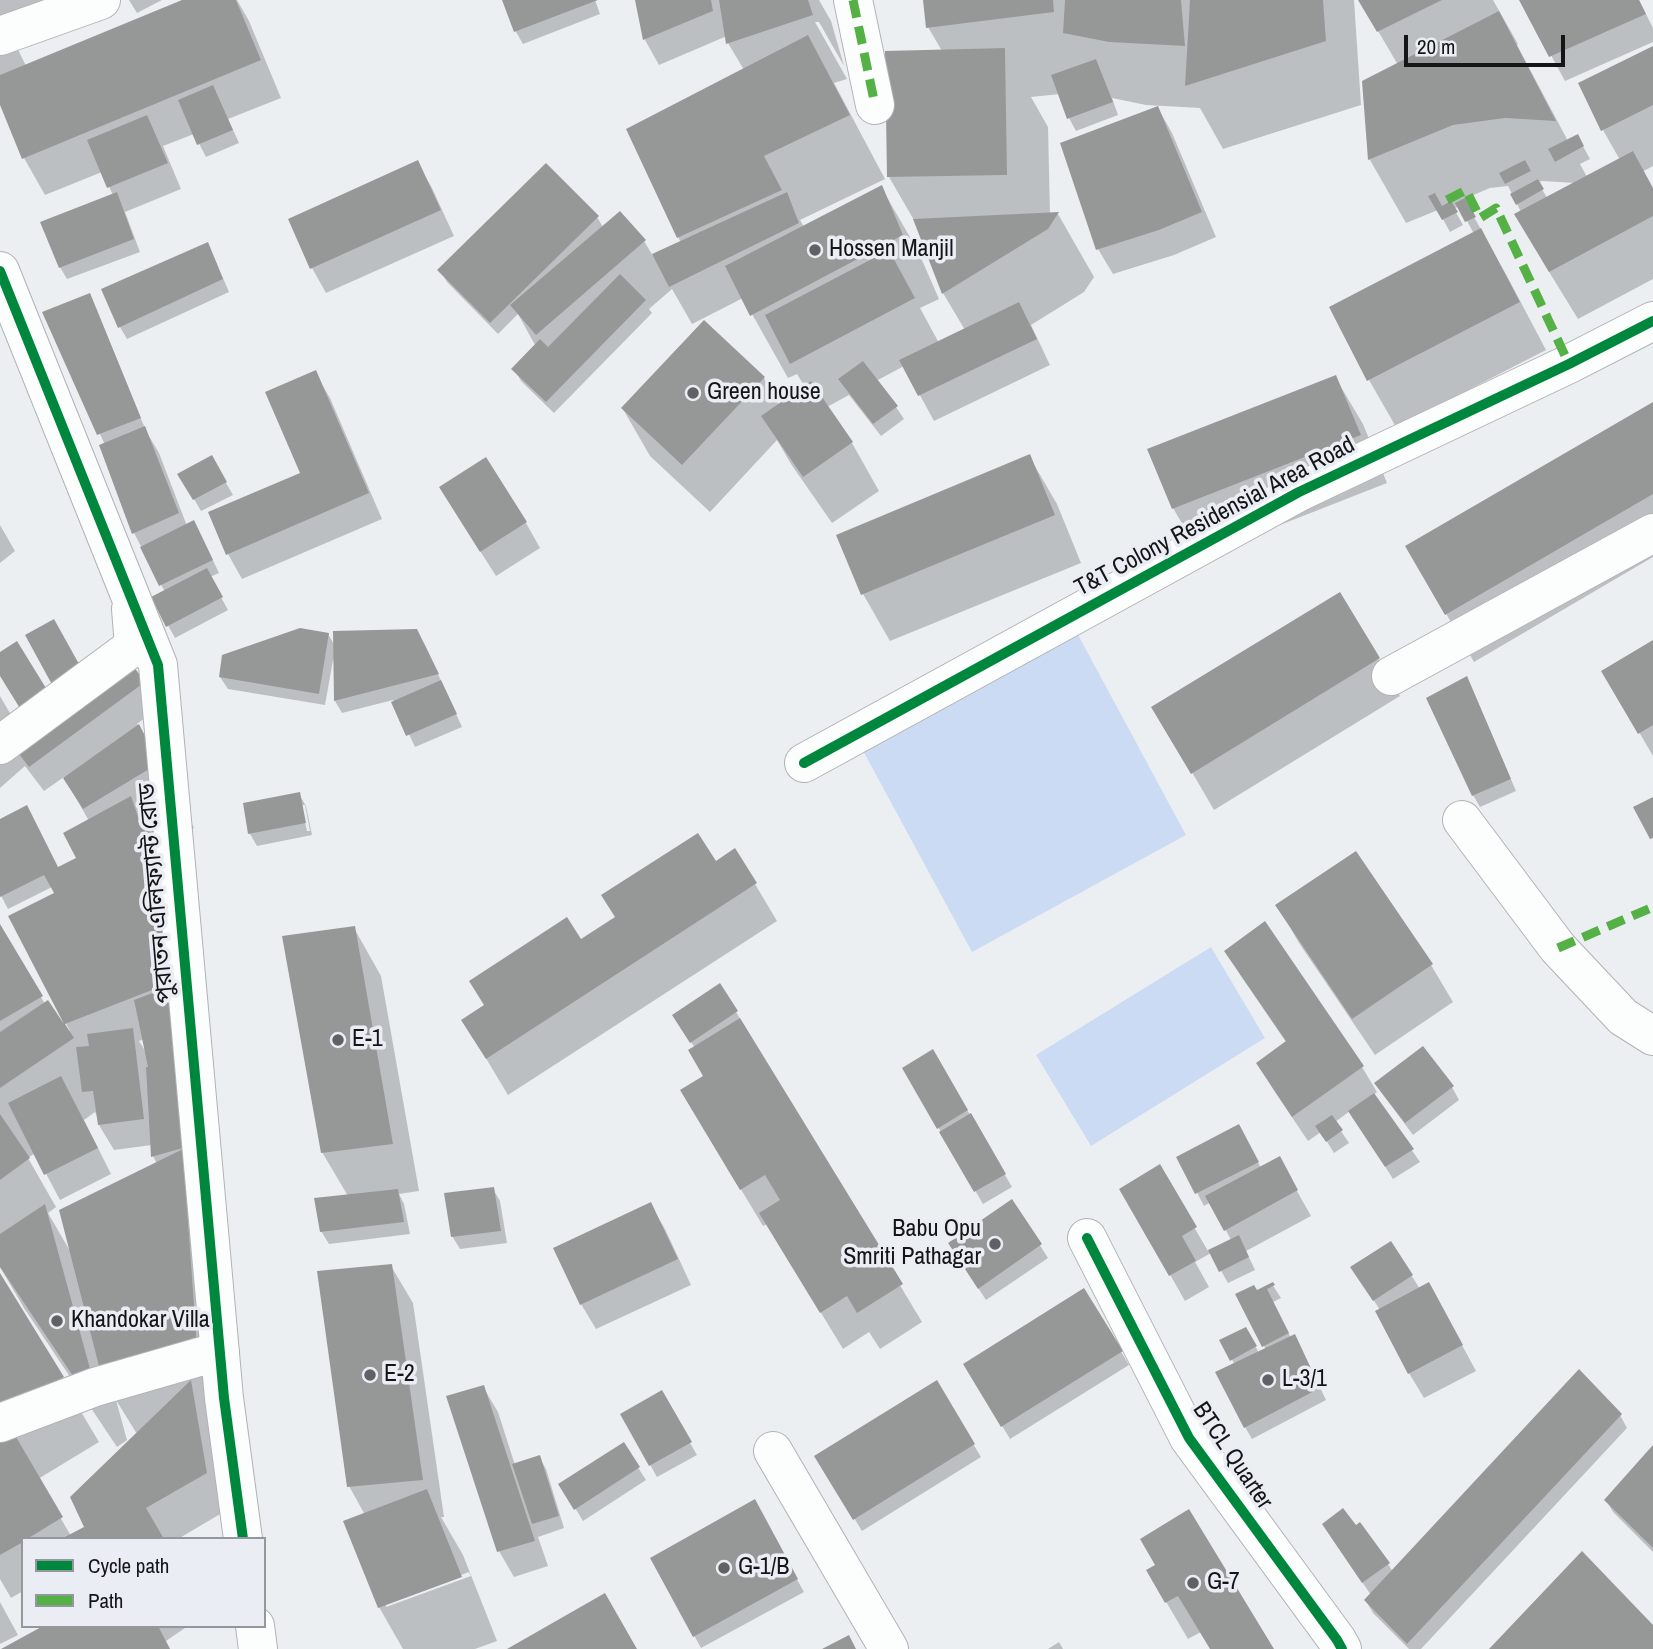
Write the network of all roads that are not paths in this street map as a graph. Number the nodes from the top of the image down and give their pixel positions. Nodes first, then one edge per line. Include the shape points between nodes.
1 (101, 0) edge
2 (853, 0) edge
3 (0, 36) edge
4 (875, 105) dead end
5 (0, 271) edge
6 (1653, 321) edge
7 (1653, 533) edge
8 (130, 598) junction
9 (1391, 676) dead end
10 (0, 745) edge
11 (804, 763) dead end
12 (1462, 820) dead end
13 (1653, 1036) edge
14 (1087, 1238) dead end
15 (220, 1352) junction
16 (0, 1423) edge
17 (773, 1451) dead end
18 (243, 1537) edge
19 (255, 1628) edge
20 (258, 1649) edge
21 (889, 1649) edge
22 (1342, 1649) edge

1 - 3 street
2 - 4 street
5 - 8 street, পুরাতন এলিফ্যান্ট রোড
6 - 11 street, T&T Colony Residensial Area Road via 1299,492
7 - 9 street
8 - 10 street via 134,646
8 - 15 street, পুরাতন এলিফ্যান্ট রোড via 158,665
12 - 13 street via 1558,948 1623,1017
14 - 22 street, BTCL Quarter via 1189,1438
15 - 16 street via 95,1387
15 - 18 street, পুরাতন এলিফ্যান্ট রোড
17 - 21 street
19 - 20 street

